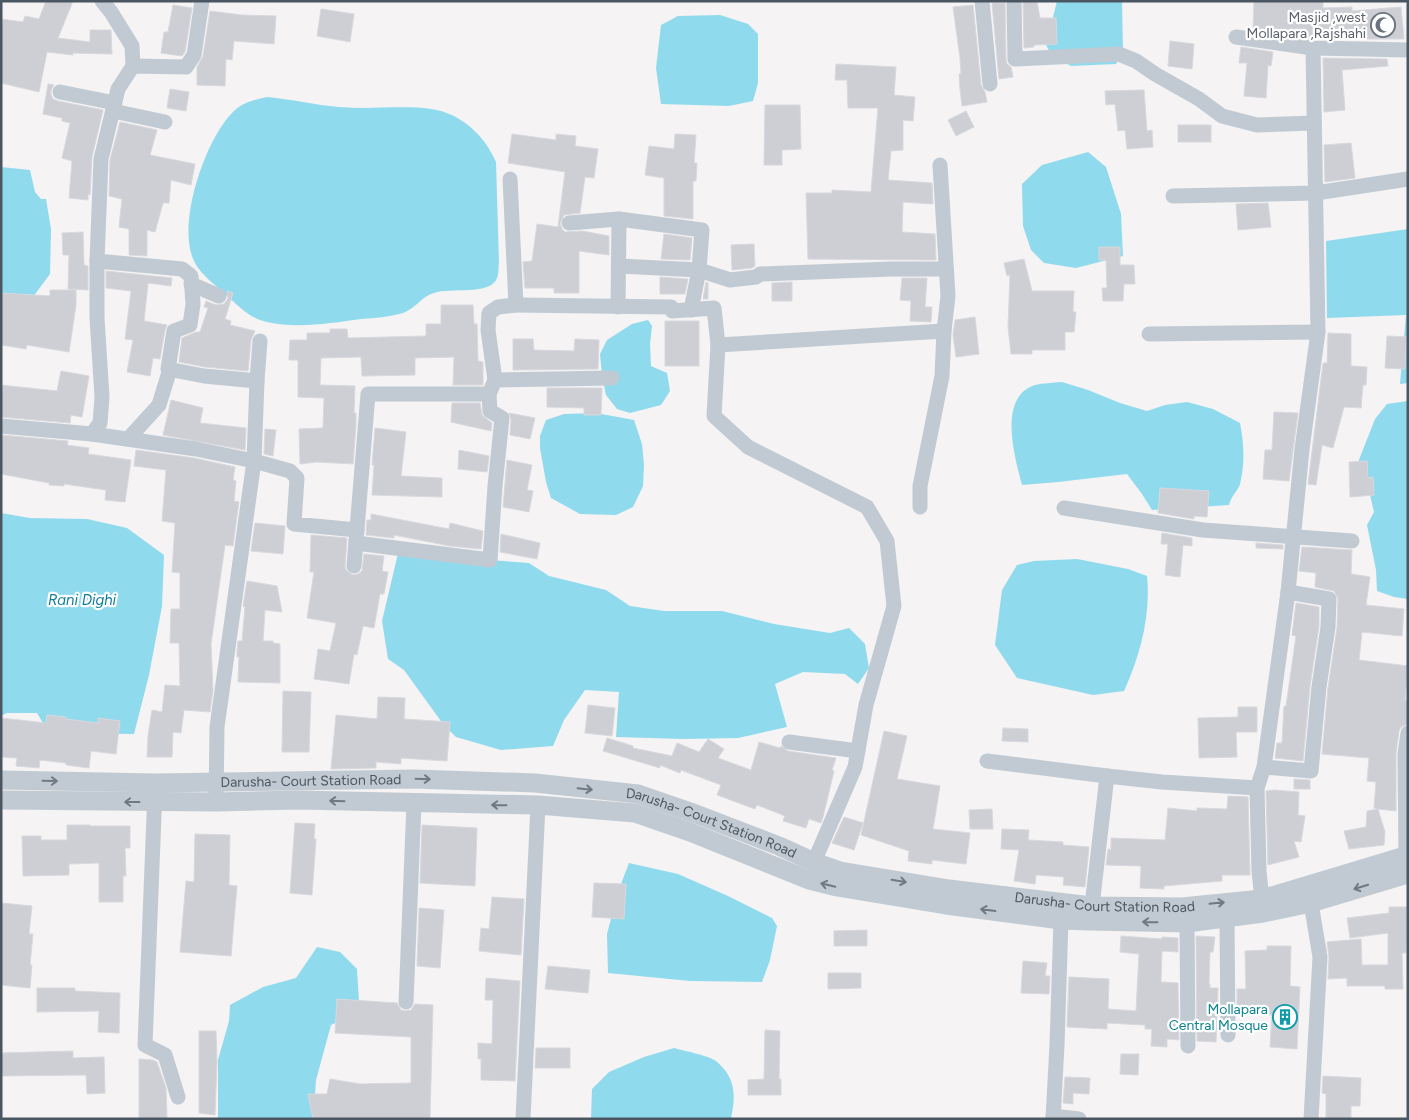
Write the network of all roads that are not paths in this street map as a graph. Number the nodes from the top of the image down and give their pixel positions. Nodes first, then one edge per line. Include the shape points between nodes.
1 (102, 1) edge
2 (202, 1) edge
3 (982, 1) edge
4 (1014, 1) edge
5 (1236, 37) dead end
6 (1313, 48) junction
7 (1408, 50) edge
8 (133, 66) junction
9 (990, 84) dead end
10 (60, 92) dead end
11 (114, 107) junction
12 (165, 122) dead end
13 (1314, 123) junction
14 (940, 165) dead end
15 (510, 179) dead end
16 (1408, 179) edge
17 (1316, 193) junction
18 (1173, 196) dead end
19 (619, 219) junction
20 (569, 224) dead end
21 (97, 261) junction
22 (619, 266) junction
23 (946, 269) junction
24 (699, 270) junction
25 (191, 284) junction
26 (219, 296) dead end
27 (516, 305) junction
28 (618, 307) junction
29 (691, 310) junction
30 (944, 331) junction
31 (1318, 332) junction
32 (1149, 334) dead end
33 (260, 341) dead end
34 (718, 345) junction
35 (170, 369) junction
36 (612, 378) dead end
37 (257, 381) junction
38 (492, 387) junction
39 (1, 426) edge
40 (92, 434) junction
41 (128, 439) junction
42 (254, 461) junction
43 (920, 508) dead end
44 (1064, 508) dead end
45 (356, 536) junction
46 (1293, 538) junction
47 (1352, 541) dead end
48 (354, 566) dead end
49 (1288, 592) junction
50 (1408, 733) edge
51 (789, 742) dead end
52 (858, 751) junction
53 (987, 761) dead end
54 (1264, 767) junction
55 (1107, 776) junction
56 (1, 780) edge
57 (217, 781) junction
58 (1257, 788) junction
59 (155, 793) junction
60 (1, 800) edge
61 (216, 802) junction
62 (414, 803) junction
63 (538, 805) junction
64 (1407, 861) edge
65 (814, 862) junction
66 (1308, 894) junction
67 (1092, 906) junction
68 (1262, 906) junction
69 (1227, 918) junction
70 (1062, 920) junction
71 (1187, 923) junction
72 (406, 1002) dead end
73 (1228, 1035) dead end
74 (1188, 1046) dead end
75 (178, 1097) dead end
76 (1053, 1118) edge
77 (523, 1119) edge
78 (1079, 1119) edge
79 (1311, 1119) edge

1 - 8 street via 132,46
2 - 8 street via 194,55 186,67
3 - 9 street
4 - 13 street via 1015,58 1118,54 1136,61 1222,116 1257,125
5 - 6 street
6 - 7 street
6 - 13 street
8 - 11 street via 118,89
10 - 11 street
11 - 12 street
11 - 21 street via 101,159
13 - 17 street
14 - 23 street
15 - 27 street
16 - 17 street
17 - 18 street
17 - 31 street
19 - 20 street
19 - 22 street
19 - 24 street via 702,230
21 - 25 street via 182,269 191,276
21 - 40 street via 102,398 100,423
22 - 24 street
22 - 28 street
23 - 24 street via 778,273 730,280
23 - 30 street via 948,296
24 - 29 street
25 - 26 street
25 - 35 street via 190,325 174,331
27 - 28 street
27 - 38 street via 498,307 489,312
28 - 29 street
29 - 34 street via 714,308
30 - 34 street
30 - 43 street via 942,376 920,486
31 - 32 street
31 - 46 street
33 - 37 street
34 - 52 street via 714,416 748,447 867,507 887,541 894,606 866,705
35 - 37 street
35 - 41 street via 159,405
36 - 38 street
37 - 42 street
38 - 45 street via 368,394
38 - 45 street via 490,411 502,418 490,560
39 - 40 street
40 - 41 street
41 - 42 street
42 - 45 street via 290,471 297,478 294,524
42 - 57 street via 217,727
44 - 46 street via 1203,530
45 - 48 street
46 - 47 street
46 - 49 street
49 - 54 street
49 - 54 street via 1329,599 1311,771
50 - 64 street via 1405,754
51 - 52 street
52 - 65 street via 855,767
53 - 55 street
54 - 58 street
55 - 58 street
55 - 67 street
56 -> 59 street, Darusha- Court Station Road
57 - 59 street, Darusha- Court Station Road
57 - 61 street
57 -> 65 street, Darusha- Court Station Road via 414,779 534,783 638,794 770,842
58 - 68 street
59 -> 60 street, Darusha- Court Station Road
59 - 61 street, Darusha- Court Station Road
59 - 75 street via 145,1045 165,1055
62 -> 61 street, Darusha- Court Station Road
63 -> 62 street, Darusha- Court Station Road
62 - 72 street
70 -> 63 street, Darusha- Court Station Road via 837,888 635,813
63 - 77 street
64 - 66 street, Darusha- Court Station Road
65 -> 67 street, Darusha- Court Station Road via 840,871 949,889
66 - 68 street, Darusha- Court Station Road
66 - 79 street via 1320,957
67 -> 68 street, Darusha- Court Station Road
68 - 69 street, Darusha- Court Station Road
69 - 71 street, Darusha- Court Station Road
69 - 73 street
71 -> 70 street, Darusha- Court Station Road
70 - 76 street
71 - 74 street
76 - 78 street

